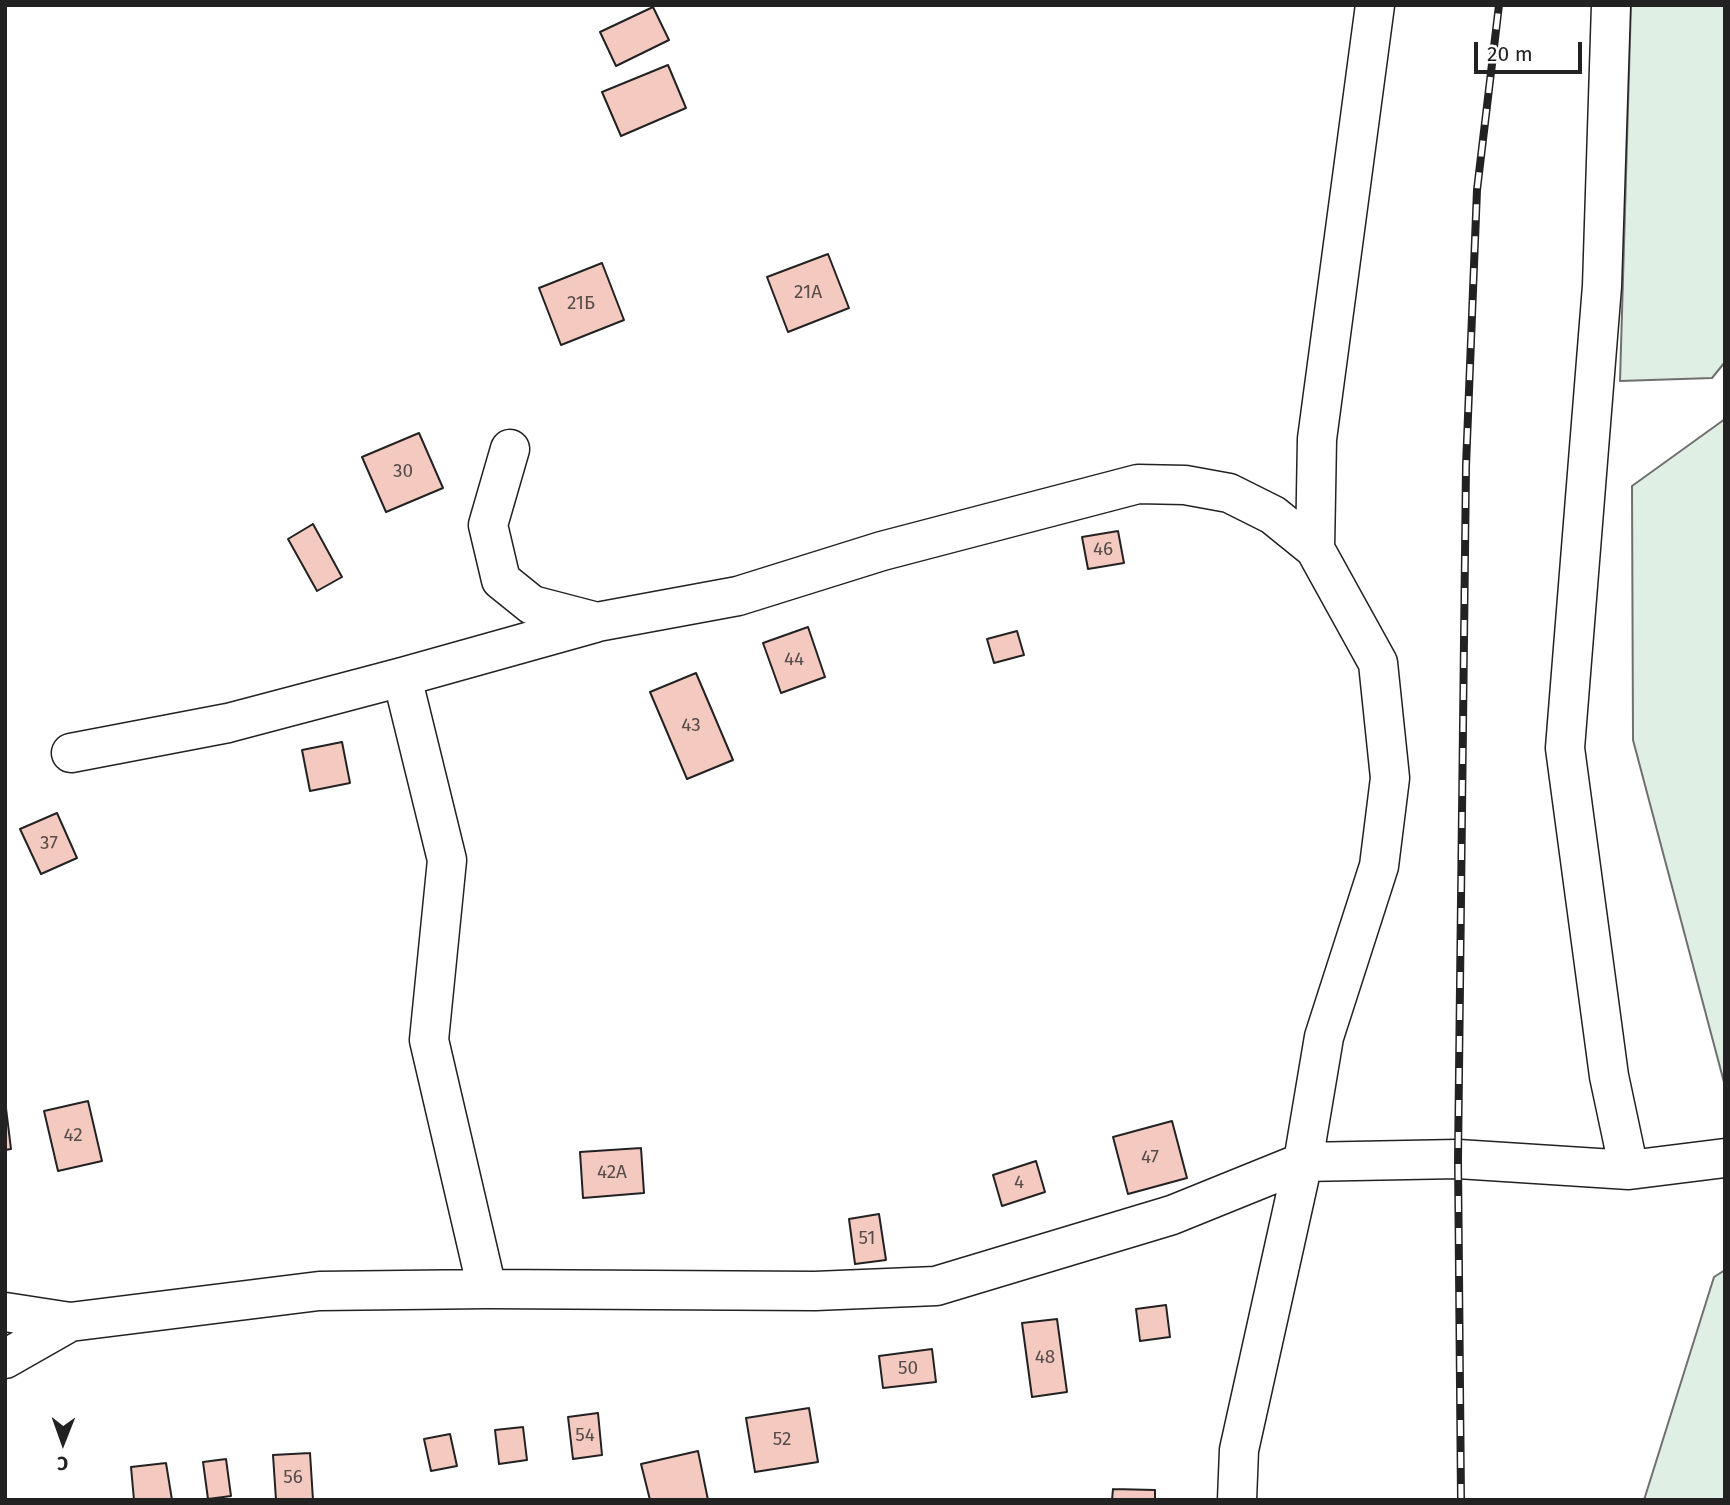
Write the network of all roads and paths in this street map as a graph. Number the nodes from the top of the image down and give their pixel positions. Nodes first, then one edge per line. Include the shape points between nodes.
1 (1375, 5) edge
2 (1611, 5) edge
3 (510, 449) dead end
4 (1315, 549) junction
5 (597, 622) junction
6 (402, 677) junction
7 (71, 752) dead end
8 (1725, 1158) edge
9 (1303, 1162) junction
10 (1629, 1170) junction
11 (487, 1289) junction
12 (5, 1312) edge
13 (70, 1322) junction
14 (5, 1359) edge
15 (1237, 1500) edge

1 - 4 street via 1317,439
2 - 10 street via 1602,286 1565,748 1609,1076
3 - 5 street via 488,524 501,580 532,605
4 - 5 street via 1273,515 1229,493 1185,485 1138,484 882,551 738,596
4 - 9 street via 1378,663 1390,778 1379,866 1324,1037
5 - 6 street
6 - 7 street via 228,723
6 - 11 street via 447,860 429,1040
8 - 10 street
9 - 10 street via 1458,1159
9 - 11 street via 1172,1215 936,1286 815,1291
9 - 15 street via 1239,1450
11 - 13 street via 319,1291
12 - 13 street
13 - 14 street

